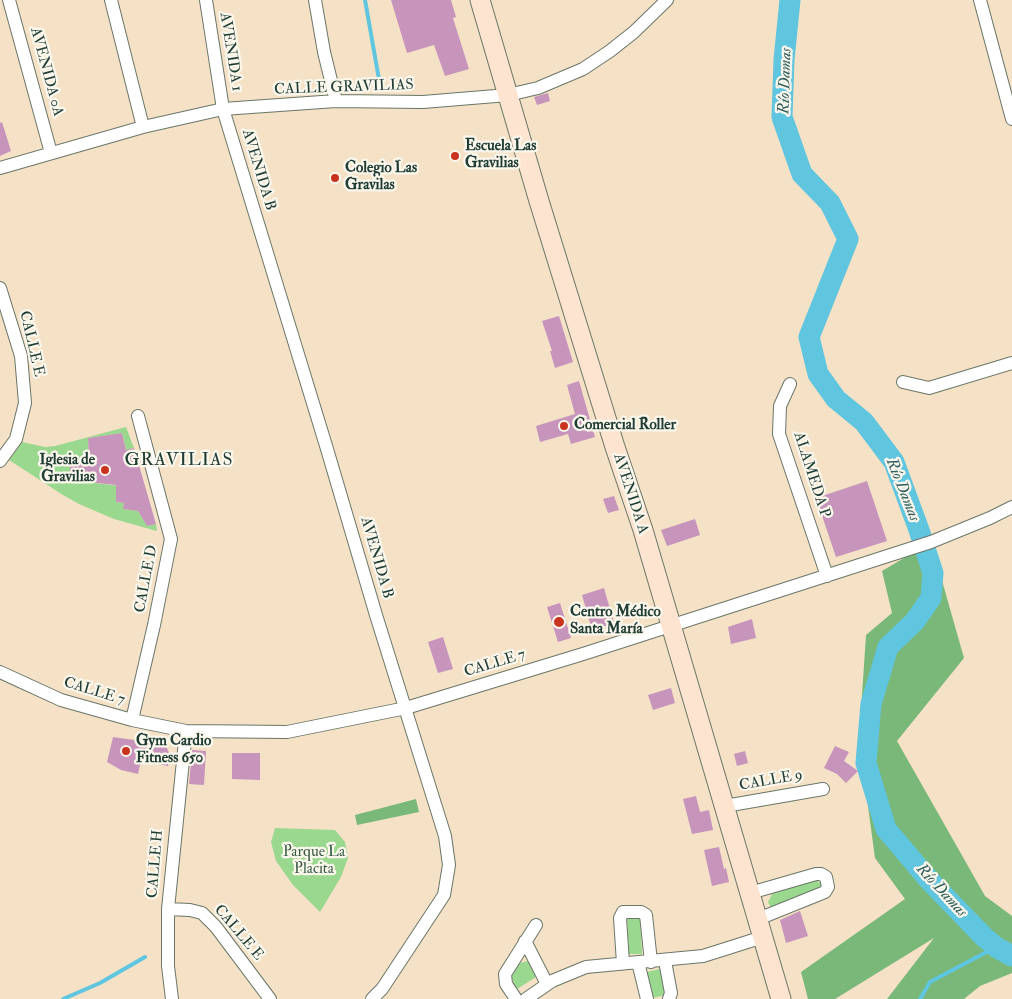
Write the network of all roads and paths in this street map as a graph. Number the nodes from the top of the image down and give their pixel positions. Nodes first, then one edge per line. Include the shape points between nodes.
1 (9, 0) edge
2 (111, 0) edge
3 (206, 0) edge
4 (315, 0) edge
5 (480, 0) edge
6 (667, 0) edge
7 (980, 0) edge
8 (508, 95) junction
9 (336, 101) junction
10 (223, 110) junction
11 (1012, 119) edge
12 (143, 127) junction
13 (51, 153) junction
14 (0, 168) edge
15 (0, 288) edge
16 (1012, 362) edge
17 (903, 382) dead end
18 (790, 384) dead end
19 (138, 416) dead end
20 (0, 461) edge
21 (1012, 507) edge
22 (1012, 512) edge
23 (990, 518) junction
24 (827, 576) junction
25 (671, 626) junction
26 (0, 672) edge
27 (406, 708) junction
28 (132, 720) junction
29 (186, 732) junction
30 (822, 789) dead end
31 (725, 806) junction
32 (750, 893) junction
33 (168, 909) junction
34 (758, 919) junction
35 (536, 925) dead end
36 (763, 937) junction
37 (525, 941) junction
38 (665, 961) junction
39 (645, 962) junction
40 (623, 963) junction
41 (547, 984) junction
42 (529, 998) edge
43 (172, 999) edge
44 (270, 999) edge
45 (372, 999) edge
46 (516, 999) edge
47 (647, 999) edge
48 (669, 999) edge
49 (781, 999) edge

1 - 13 street, AVENIDA 0A
2 - 12 street
3 - 10 street, AVENIDA 1
4 - 9 street
5 - 8 street, AVENIDA A
6 - 8 street, CALLE GRAVILIAS via 616,46 583,69 538,88
7 - 11 street
8 - 9 street, CALLE GRAVILIAS via 422,102
8 - 25 street, AVENIDA A
9 - 10 street, CALLE GRAVILIAS
10 - 12 street, CALLE GRAVILIAS
10 - 27 street, AVENIDA B
12 - 13 street, CALLE GRAVILIAS
13 - 14 street, CALLE GRAVILIAS
15 - 20 street, CALLE E via 20,356 25,403 16,438
16 - 17 street via 929,388
18 - 24 street, ALAMEDA P via 780,406 779,434
19 - 28 street, CALLE D via 171,539
21 - 23 street, CALLE 7
22 - 23 street, CALLE 7
23 - 24 street, CALLE 7 via 931,542
24 - 25 street, CALLE 7
25 - 27 street, CALLE 7
25 - 31 street, AVENIDA A
26 - 28 street, CALLE 7 via 61,700
27 - 29 street, CALLE 7 via 288,732
27 - 45 street, AVENIDA B via 439,814 449,865 444,895 382,989
28 - 29 street, CALLE 7
29 - 33 street, CALLE H
30 - 31 street, CALLE 9
31 - 32 street, AVENIDA A
32 - 34 street, AVENIDA A
32 - 34 street via 816,874 826,877 828,887 825,892
33 - 43 street, CALLE H via 168,966
33 - 44 street, CALLE E via 202,913
34 - 36 street, AVENIDA A
35 - 37 street
36 - 38 street via 703,956
36 - 49 street, AVENIDA A
37 - 41 street
37 - 46 street via 505,974 506,984
38 - 39 street
38 - 48 street via 671,993
39 - 40 street
39 - 40 street via 646,915 624,912 620,918
39 - 47 street
40 - 41 street via 586,967
41 - 42 street

